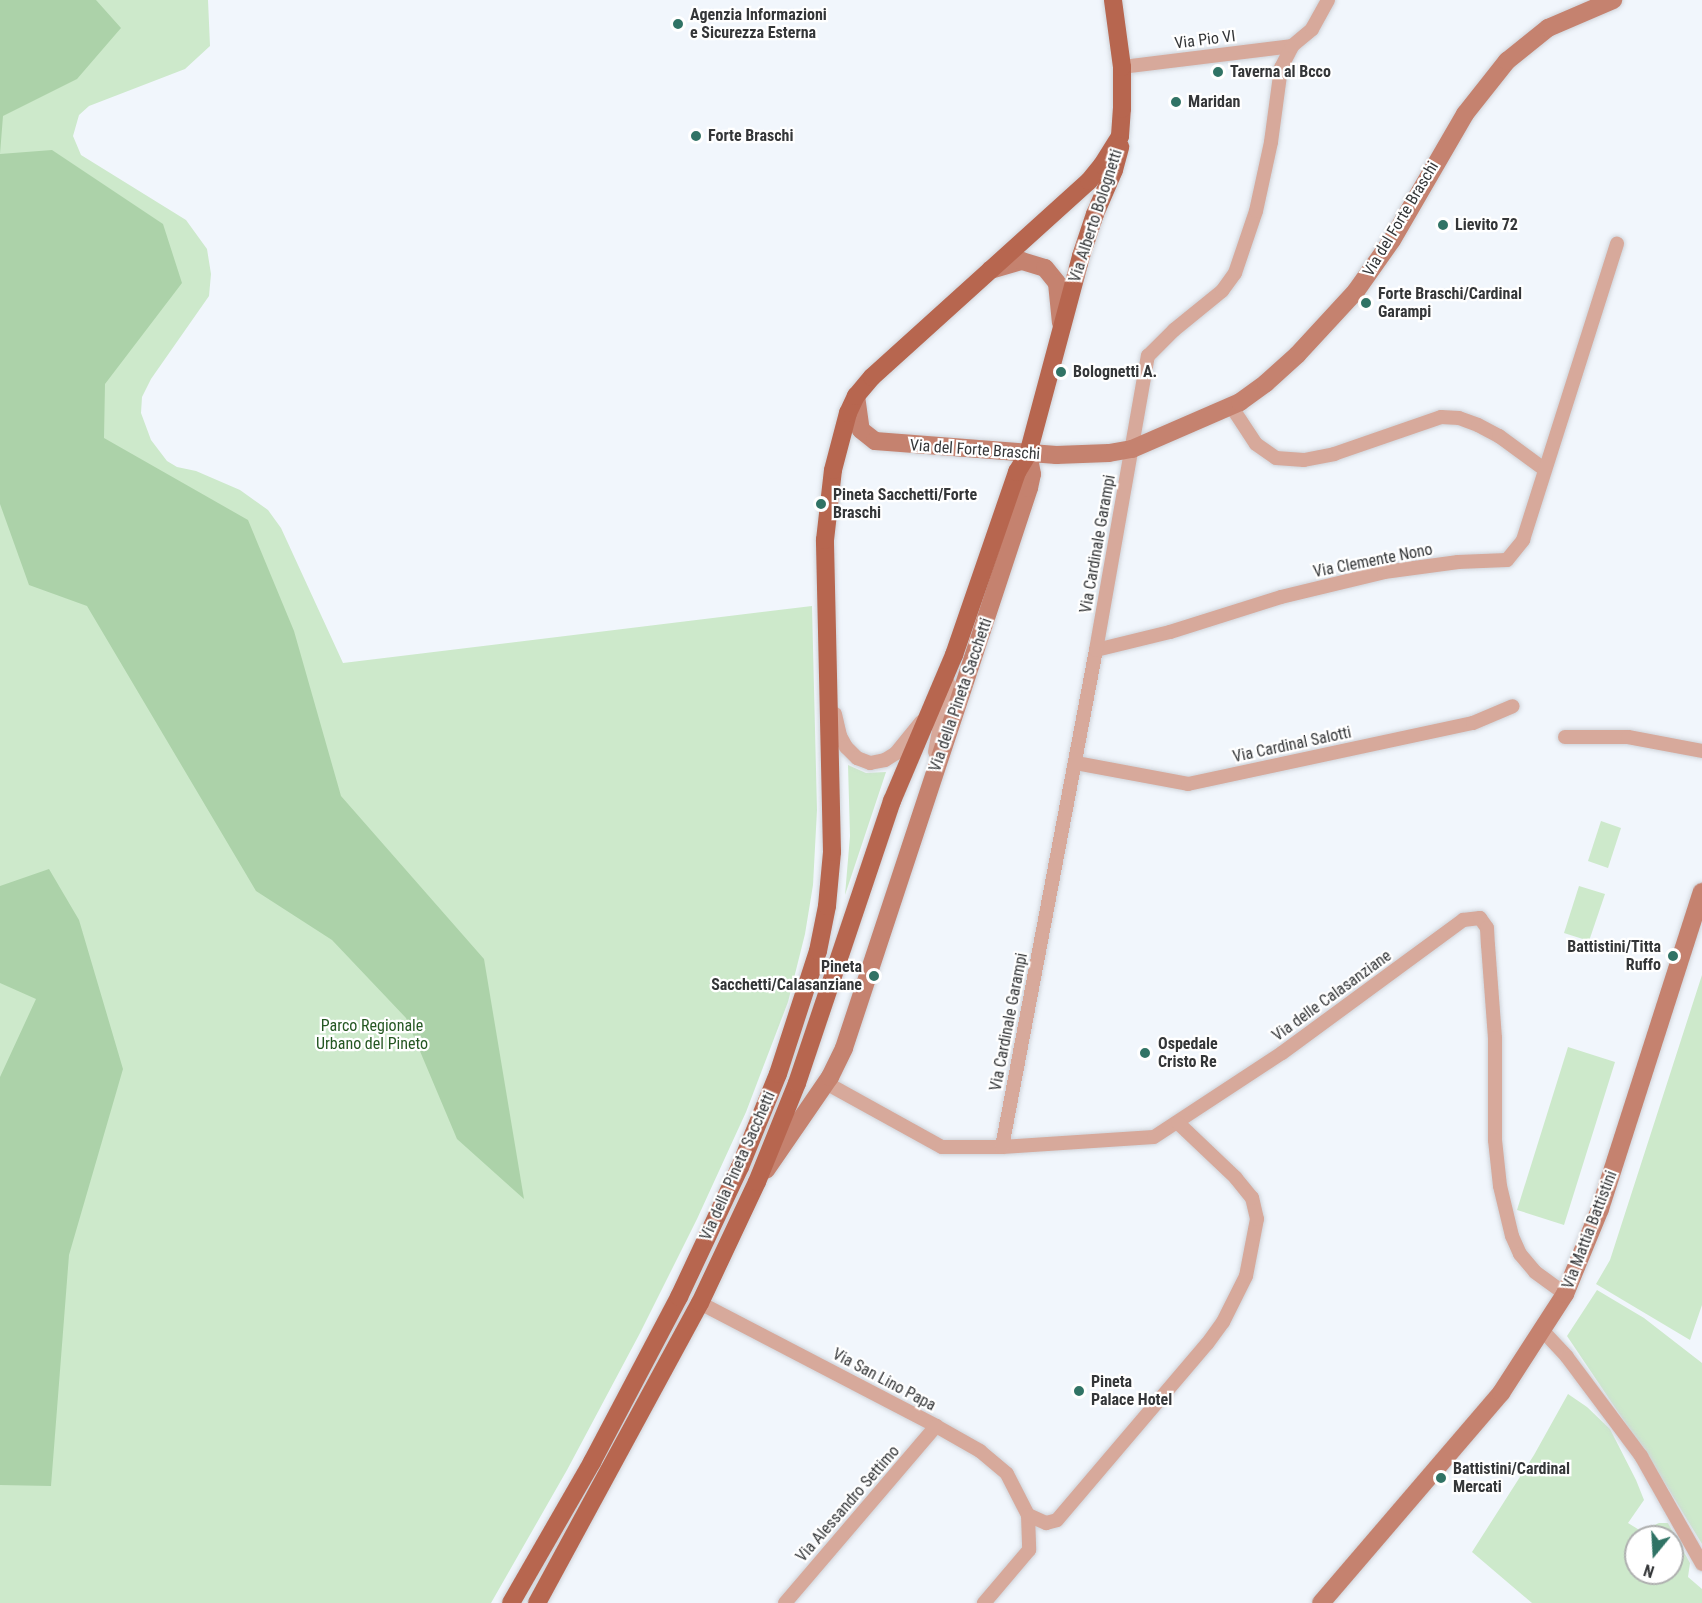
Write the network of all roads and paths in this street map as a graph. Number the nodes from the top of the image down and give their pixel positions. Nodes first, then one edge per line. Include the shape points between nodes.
1 (1113, 0) edge
2 (1328, 0) edge
3 (1613, 0) edge
4 (1292, 46) junction
5 (1122, 67) junction
6 (1120, 136) junction
7 (1617, 244) dead end
8 (990, 270) junction
9 (1061, 331) junction
10 (856, 396) junction
11 (1230, 406) junction
12 (1131, 449) junction
13 (1028, 454) junction
14 (1544, 469) junction
15 (1096, 650) junction
16 (954, 655) junction
17 (829, 688) junction
18 (1513, 706) dead end
19 (927, 716) junction
20 (1565, 737) dead end
21 (1702, 751) edge
22 (1076, 763) junction
23 (927, 792) junction
24 (1702, 892) edge
25 (826, 1083) junction
26 (1178, 1123) junction
27 (1002, 1147) junction
28 (757, 1182) junction
29 (1565, 1294) junction
30 (700, 1303) junction
31 (1543, 1331) junction
32 (936, 1426) junction
33 (1028, 1515) junction
34 (1702, 1564) edge
35 (552, 1578) junction
36 (786, 1602) edge
37 (511, 1603) edge
38 (537, 1603) edge
39 (545, 1603) edge
40 (984, 1603) edge
41 (1321, 1603) edge

1 - 5 main road
2 - 4 street, Via Cardinale Garampi via 1312,29
3 - 11 street, Via del Forte Braschi via 1548,28 1507,61 1465,114 1392,240 1349,300 1273,377
4 - 5 street, Via Pio VI
4 - 12 street, Via Cardinale Garampi via 1281,68 1256,211 1235,273 1222,291 1150,352
5 - 6 main road
6 - 8 main road, Via della Pineta Sacchetti via 1089,181
6 - 9 main road, Via Alberto Bolognetti via 1118,158 1092,222
7 - 14 street, Via Clemente Nono
8 - 9 street, Via Alberto Bolognetti via 1022,261 1048,271 1059,290
8 - 10 main road, Via della Pineta Sacchetti
9 - 13 main road, Via Alberto Bolognetti
10 - 13 street, Via del Forte Braschi via 861,430 875,441
10 - 17 main road, Via della Pineta Sacchetti via 839,444 827,524
11 - 12 street, Via del Forte Braschi
11 - 14 street via 1256,444 1276,458 1304,460 1334,454 1441,417 1478,425
12 - 13 street, Via del Forte Braschi
12 - 15 street, Via Cardinale Garampi
13 - 16 main road, Via della Pineta Sacchetti via 1017,472
13 - 23 street, Via della Pineta Sacchetti via 1032,474 1029,488
14 - 15 street, Via Clemente Nono via 1523,540 1507,560 1384,572
15 - 22 street, Via Cardinale Garampi
16 - 19 main road, Via della Pineta Sacchetti
16 - 23 street
17 - 19 street, Via della Pineta Sacchetti via 841,740 851,754 866,762 880,762 893,755
17 - 37 main road, Via della Pineta Sacchetti via 829,893 818,951 778,1074 740,1167 679,1297 592,1462
18 - 22 street, Via Cardinal Salotti via 1473,723 1188,784
19 - 28 main road, Via della Pineta Sacchetti via 892,801 806,1060
20 - 21 street via 1628,737
22 - 27 street, Via Cardinale Garampi
23 - 25 street, Via della Pineta Sacchetti via 846,1042
24 - 29 street, Via Mattia Battistini via 1600,1209
25 - 27 street, Via delle Calasanziane via 942,1147
25 - 28 street, Via della Pineta Sacchetti
26 - 27 street, Via delle Calasanziane via 1149,1138
26 - 29 street, Via delle Calasanziane via 1292,1046 1463,920 1480,918 1488,933 1500,1186 1520,1254 1535,1272
26 - 33 street via 1252,1198 1257,1219 1246,1276 1229,1312 1207,1344 1057,1520 1046,1523
28 - 30 main road, Via della Pineta Sacchetti
29 - 31 street, Via Mattia Battistini
30 - 32 street, Via San Lino Papa
30 - 35 main road, Via della Pineta Sacchetti
31 - 34 street via 1568,1357 1641,1456
31 - 41 street, Via Mattia Battistini via 1494,1402
32 - 33 street, Via San Lino Papa via 997,1465 1012,1482
32 - 36 street, Via Alessandro Settimo
33 - 40 street via 1028,1552
35 - 38 main road, Via della Pineta Sacchetti
35 - 39 street

